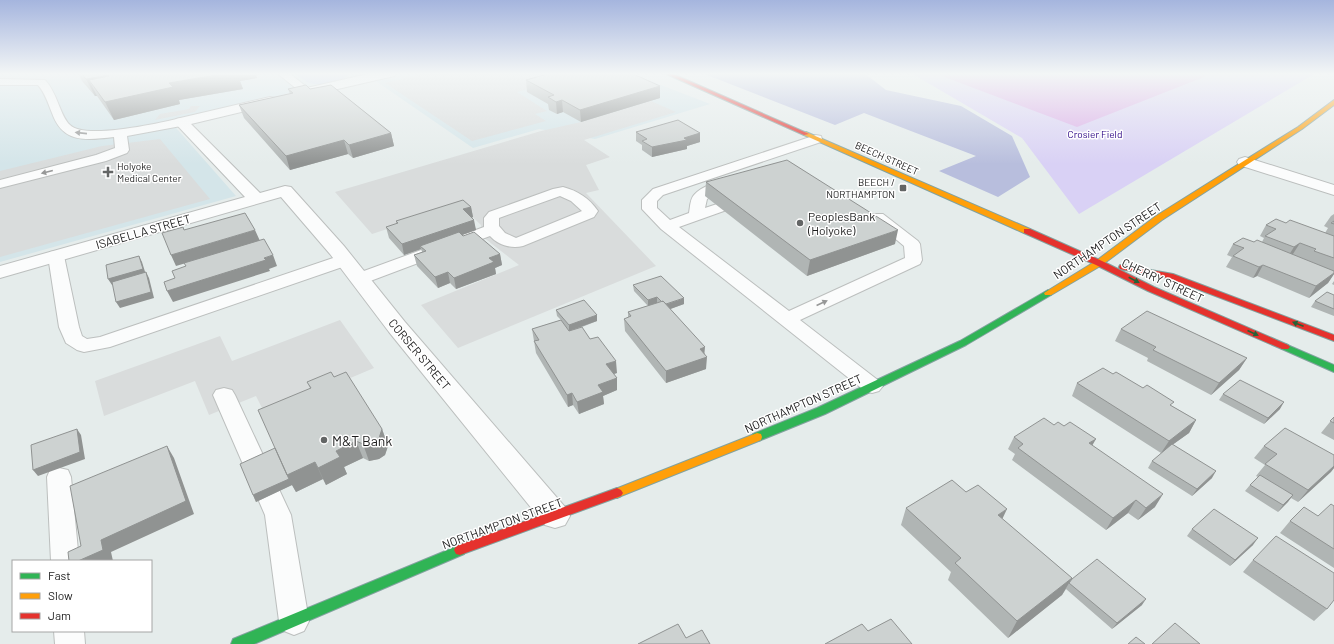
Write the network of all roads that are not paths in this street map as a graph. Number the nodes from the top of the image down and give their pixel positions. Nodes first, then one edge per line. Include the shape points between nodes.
1 (53, 103) edge
2 (260, 103) edge
3 (735, 103) edge
4 (1331, 107) edge
5 (182, 122) junction
6 (120, 133) junction
7 (816, 138) junction
8 (1245, 162) junction
9 (742, 180) edge
10 (0, 184) edge
11 (1334, 190) edge
12 (285, 191) joint
13 (761, 193) edge
14 (256, 199) junction
15 (863, 210) edge
16 (696, 216) junction
17 (667, 226) junction
18 (493, 229) junction
19 (56, 256) junction
20 (345, 260) junction
21 (1099, 263) junction
22 (0, 272) edge
23 (359, 279) junction
24 (787, 320) junction
25 (1334, 338) edge
26 (1334, 369) edge
27 (872, 386) junction
28 (224, 395) dead end
29 (59, 477) dead end
30 (555, 516) junction
31 (65, 560) edge
32 (294, 621) junction
33 (69, 632) edge
34 (70, 644) edge
35 (238, 644) edge

6 -> 1 lane via 86,134 68,131
2 - 5 street
3 - 7 main road, BEECH STREET
4 - 8 main road, NORTHAMPTON STREET
5 - 6 lane
5 - 14 street
6 -> 10 lane via 122,150 102,158
7 - 17 lane via 658,192 649,200 650,209
7 - 21 main road, BEECH STREET
8 - 11 street
8 - 21 main road, NORTHAMPTON STREET via 1159,218
9 - 16 lane via 709,191 700,197
12 - 14 street, ISABELLA STREET
12 - 20 street, CORSER STREET
13 - 16 lane
14 - 19 street, ISABELLA STREET
24 -> 15 lane via 914,260 912,244 884,221
16 - 17 lane
17 - 24 lane
18 - 18 lane via 489,222 494,215 558,192 574,195 590,211 581,218 517,242 506,241
18 - 23 lane
19 - 20 lane via 69,327 73,339 84,346 103,344
19 - 22 street, ISABELLA STREET
20 - 23 street, CORSER STREET
25 -> 21 main road, CHERRY STREET via 1170,276
21 -> 26 main road, CHERRY STREET via 1151,289
21 - 27 main road, NORTHAMPTON STREET via 963,343
23 - 30 street, CORSER STREET
24 - 27 lane
27 - 30 main road, NORTHAMPTON STREET via 814,414
28 - 32 lane via 278,515
29 - 31 lane
30 - 32 main road, NORTHAMPTON STREET via 456,552
32 - 35 main road, NORTHAMPTON STREET
33 - 34 lane

